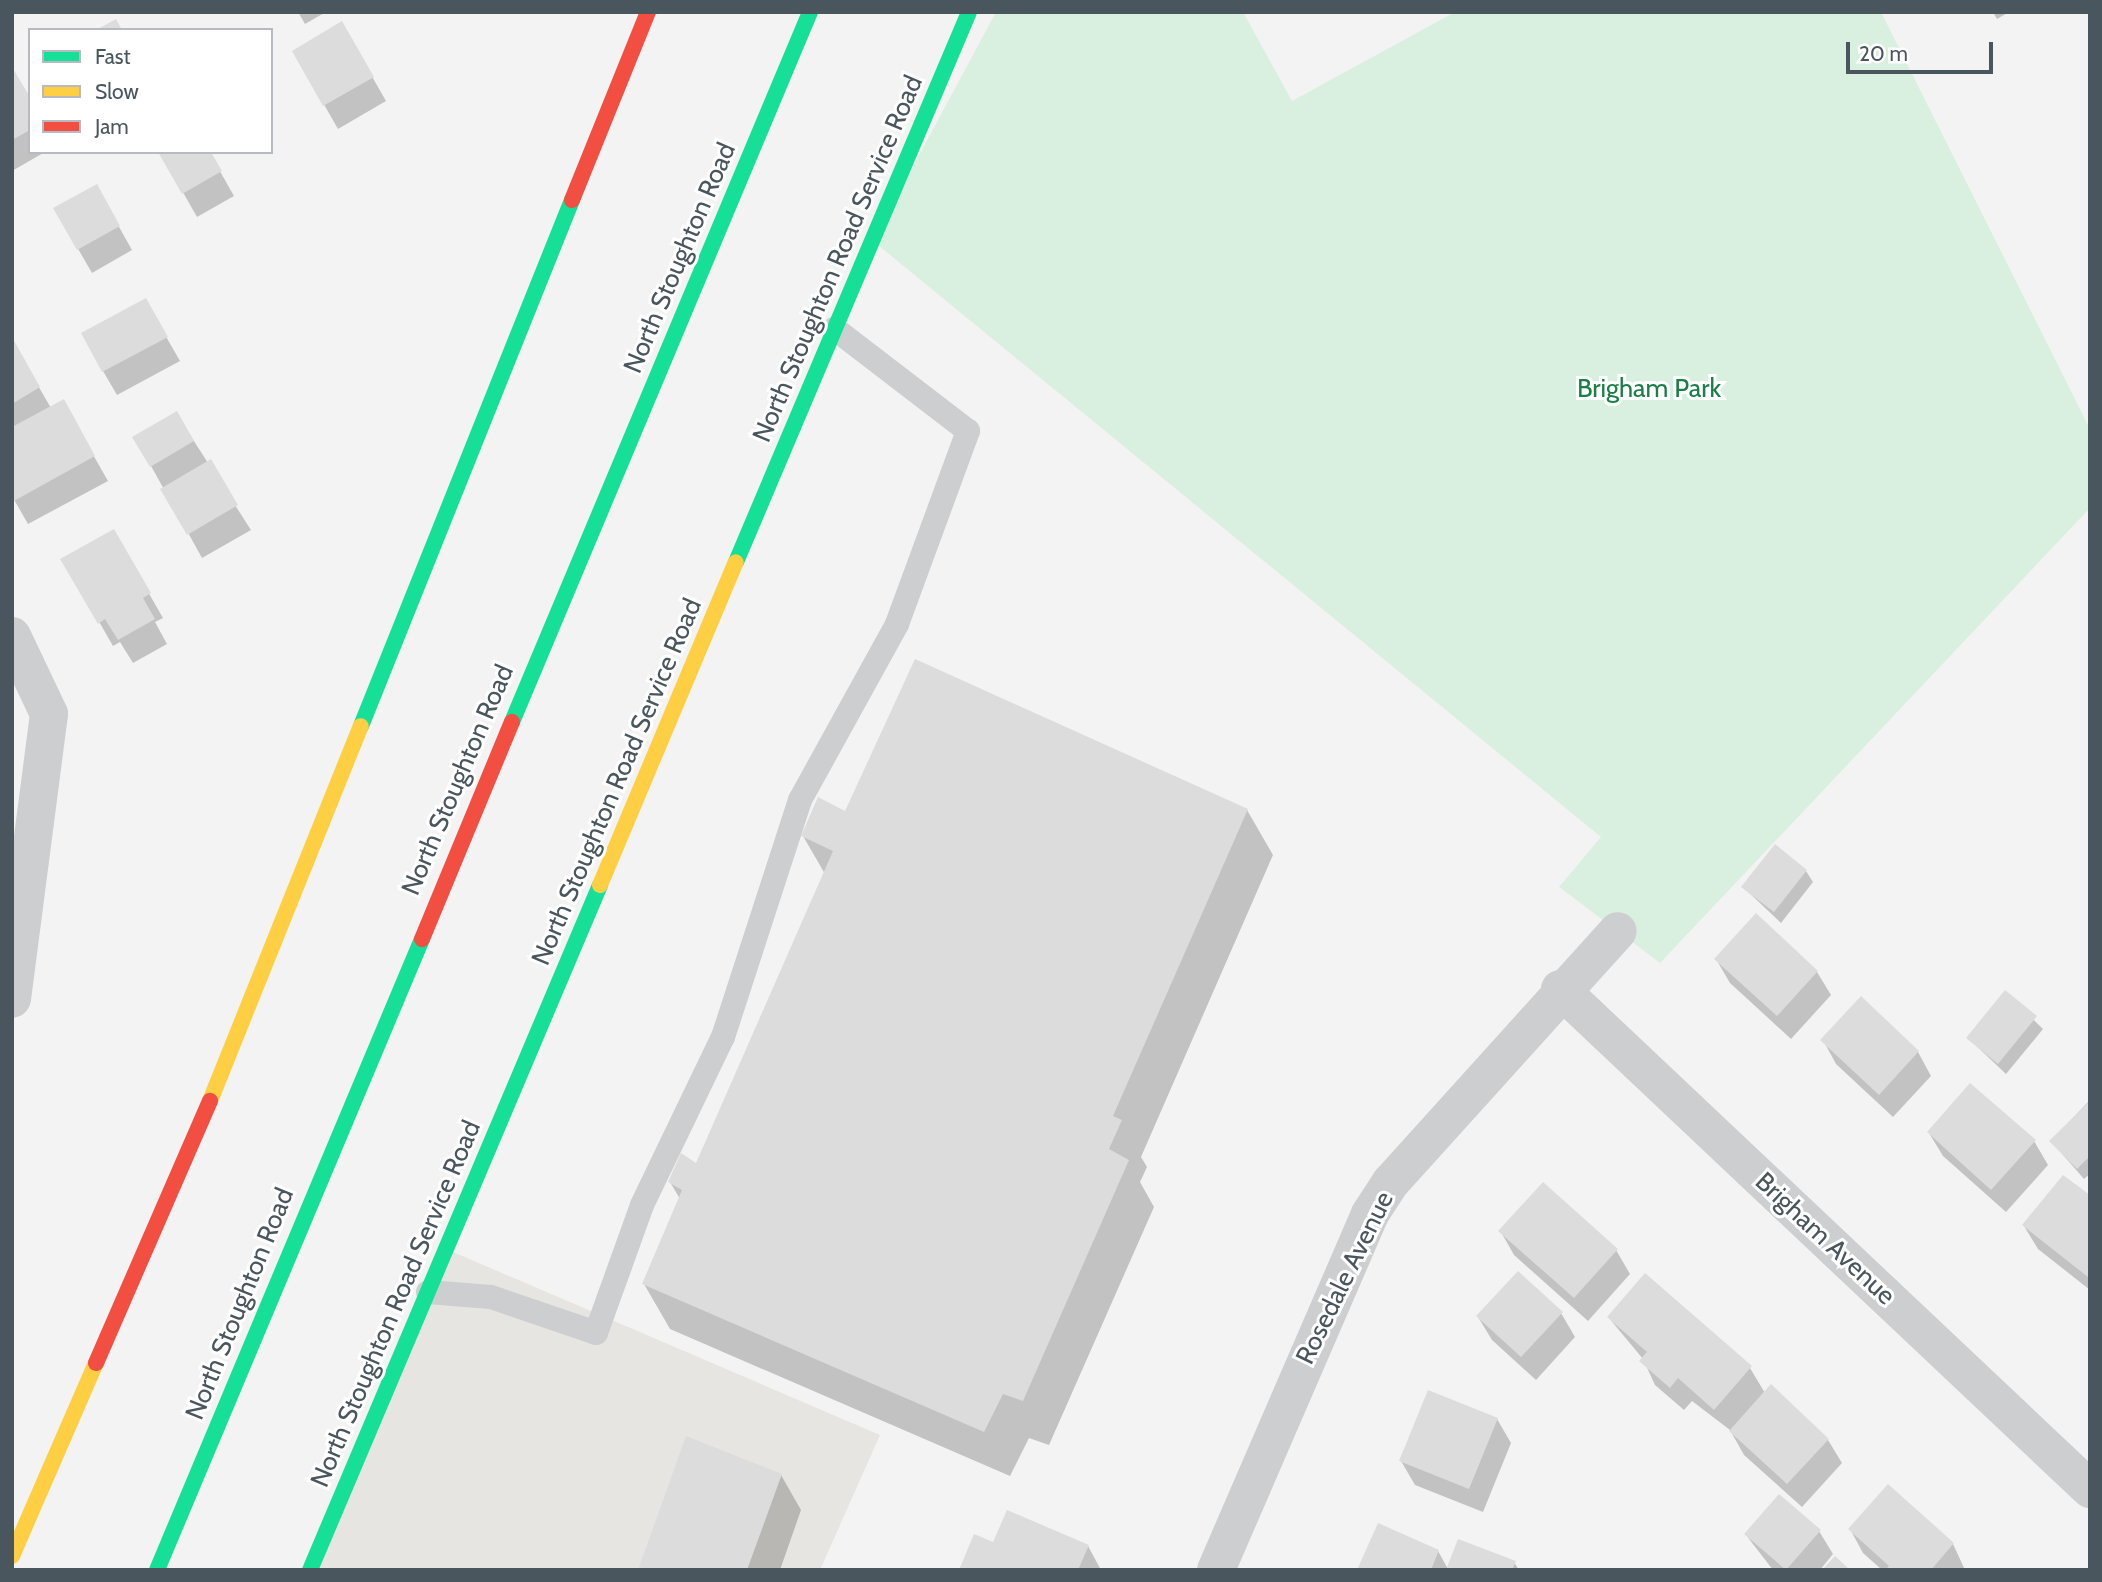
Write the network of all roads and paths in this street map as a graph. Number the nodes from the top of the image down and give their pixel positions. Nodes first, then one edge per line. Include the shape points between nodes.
1 (648, 12) edge
2 (810, 12) edge
3 (969, 12) edge
4 (835, 329) junction
5 (12, 636) edge
6 (1618, 931) dead end
7 (1560, 989) junction
8 (12, 999) edge
9 (428, 1292) junction
10 (2090, 1489) edge
11 (12, 1556) edge
12 (157, 1570) edge
13 (310, 1570) edge
14 (1216, 1570) edge

1 - 11 main road via 209,1104
2 - 12 main road, North Stoughton Road
3 - 4 main road, North Stoughton Road Service Road
4 - 9 main road, North Stoughton Road Service Road
4 - 9 lane via 968,431 897,624 800,800 723,1037 642,1205 596,1333 491,1297
5 - 8 street via 49,714
6 - 7 street, Rosedale Avenue
7 - 10 street, Brigham Avenue
7 - 14 street, Rosedale Avenue via 1370,1214
9 - 13 main road, North Stoughton Road Service Road

